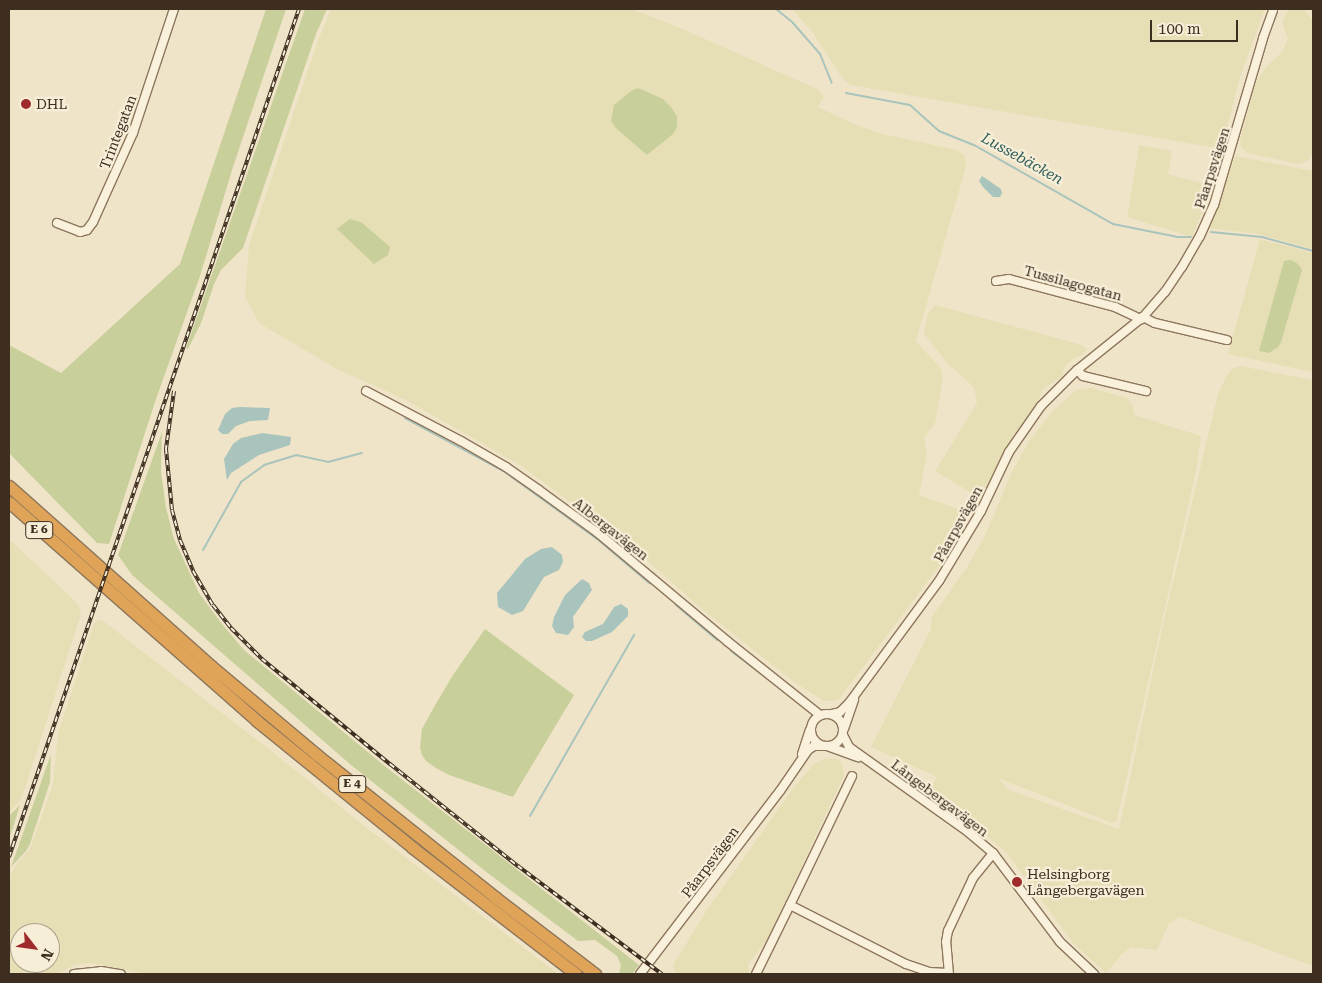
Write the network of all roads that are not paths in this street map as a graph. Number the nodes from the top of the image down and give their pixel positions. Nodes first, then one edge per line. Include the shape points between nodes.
1 (174, 9) edge
2 (1273, 10) dead end
3 (57, 223) dead end
4 (996, 281) dead end
5 (1142, 318) junction
6 (1227, 340) dead end
7 (1077, 370) junction
8 (366, 391) dead end
9 (1146, 391) dead end
10 (9, 476) edge
11 (9, 486) edge
12 (9, 502) edge
13 (9, 510) edge
14 (53, 526) junction
15 (70, 558) junction
16 (859, 690) junction
17 (832, 714) junction
18 (820, 715) junction
19 (811, 728) junction
20 (843, 732) junction
21 (825, 746) junction
22 (872, 763) junction
23 (798, 764) junction
24 (852, 776) dead end
25 (993, 853) junction
26 (790, 905) junction
27 (948, 973) edge
28 (74, 974) edge
29 (121, 974) edge
30 (576, 974) edge
31 (595, 974) edge
32 (640, 974) edge
33 (756, 974) edge
34 (1094, 974) edge

1 - 3 street, Trintegatan via 127,149 90,226 77,232
2 - 5 street, Påarpsvägen via 1210,216 1178,273
4 - 5 street, Tussilagogatan via 1009,279 1120,308
5 - 6 street
5 - 7 street, Påarpsvägen
7 - 9 street via 1083,376
7 - 16 street, Påarpsvägen via 1029,420 951,564
8 - 18 street, Albergavägen via 462,441 539,490 598,533
10 - 14 highway, E 4
11 - 14 highway, E 6
12 - 15 highway, E 6
13 - 15 highway, E 4
14 - 31 highway, E 4 via 317,755
15 - 30 highway, E 4 via 326,778
16 - 17 street, Påarpsvägen via 844,710
16 - 20 street, Påarpsvägen
17 - 18 street
17 - 20 street via 840,720
18 - 19 street
19 - 21 street via 814,739
19 - 23 street, Påarpsvägen
20 - 21 street via 835,744
20 - 22 street, Långebergavägen via 847,745
21 - 22 street, Långebergavägen
21 - 23 street, Påarpsvägen via 812,747
22 - 25 street, Långebergavägen
23 - 32 street, Påarpsvägen
24 - 26 street
25 - 27 street, Långebergavägen via 973,878 950,924 946,942
25 - 34 street, Långebergavägen via 1060,942
26 - 27 street via 906,964 929,972
26 - 33 street
28 - 29 street via 101,971

